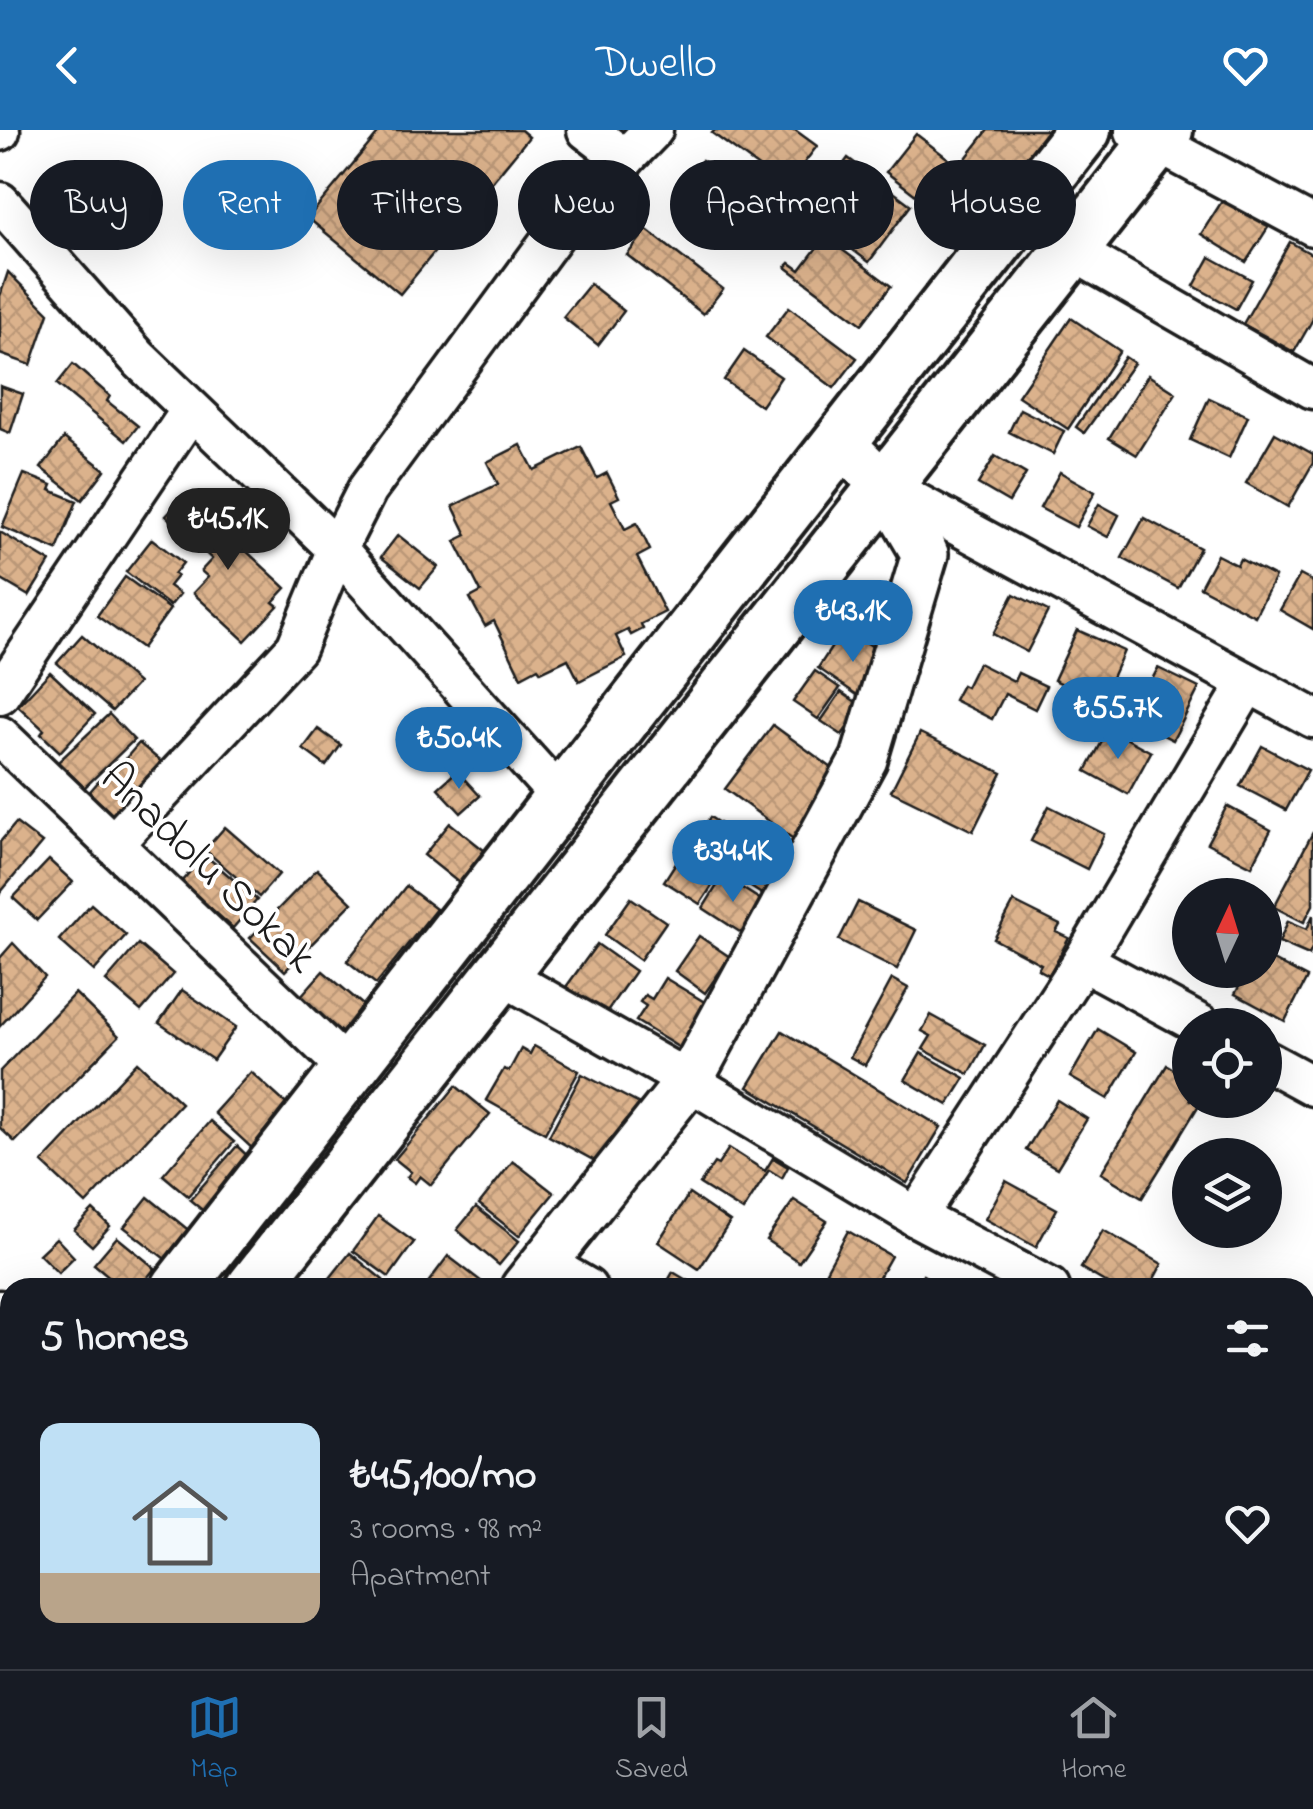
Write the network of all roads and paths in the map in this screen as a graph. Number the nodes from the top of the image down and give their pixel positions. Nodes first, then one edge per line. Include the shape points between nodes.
1 (587, 130) edge
2 (653, 130) edge
3 (1084, 130) edge
4 (1152, 134) edge
5 (625, 159) junction
6 (0, 202) edge
7 (1313, 226) edge
8 (1076, 243) edge
9 (1071, 250) joint
10 (1313, 390) edge
11 (192, 410) junction
12 (840, 442) junction
13 (885, 486) junction
14 (337, 550) junction
15 (1248, 683) junction
16 (0, 694) edge
17 (1313, 718) edge
18 (0, 736) edge
19 (561, 798) junction
20 (113, 844) junction
21 (1083, 961) junction
22 (500, 974) junction
23 (1172, 1009) edge
24 (1282, 1069) edge
25 (348, 1070) junction
26 (689, 1081) junction
27 (1313, 1086) edge
28 (916, 1217) junction
29 (534, 1276) edge
30 (186, 1278) edge
31 (261, 1278) edge
32 (1031, 1278) edge

1 - 5 street
2 - 5 street
3 - 12 main road
4 - 7 street
4 - 8 main road
5 - 14 street via 566,219 484,330 367,490
6 - 11 street
9 - 10 street
9 - 13 main road
11 - 14 street
11 - 16 street
12 - 13 street
12 - 19 main road
13 - 15 street
13 - 22 main road
13 - 26 street via 925,554 864,758
14 - 19 street
14 - 20 street via 296,648
15 - 17 street
15 - 21 street
18 - 20 street, Anadolu Sokak
19 - 25 main road
20 - 25 street, Anadolu Sokak
21 - 23 street
21 - 28 street
22 - 26 street
22 - 31 main road
24 - 27 street
25 - 30 main road
26 - 28 street
26 - 29 street
28 - 32 street

